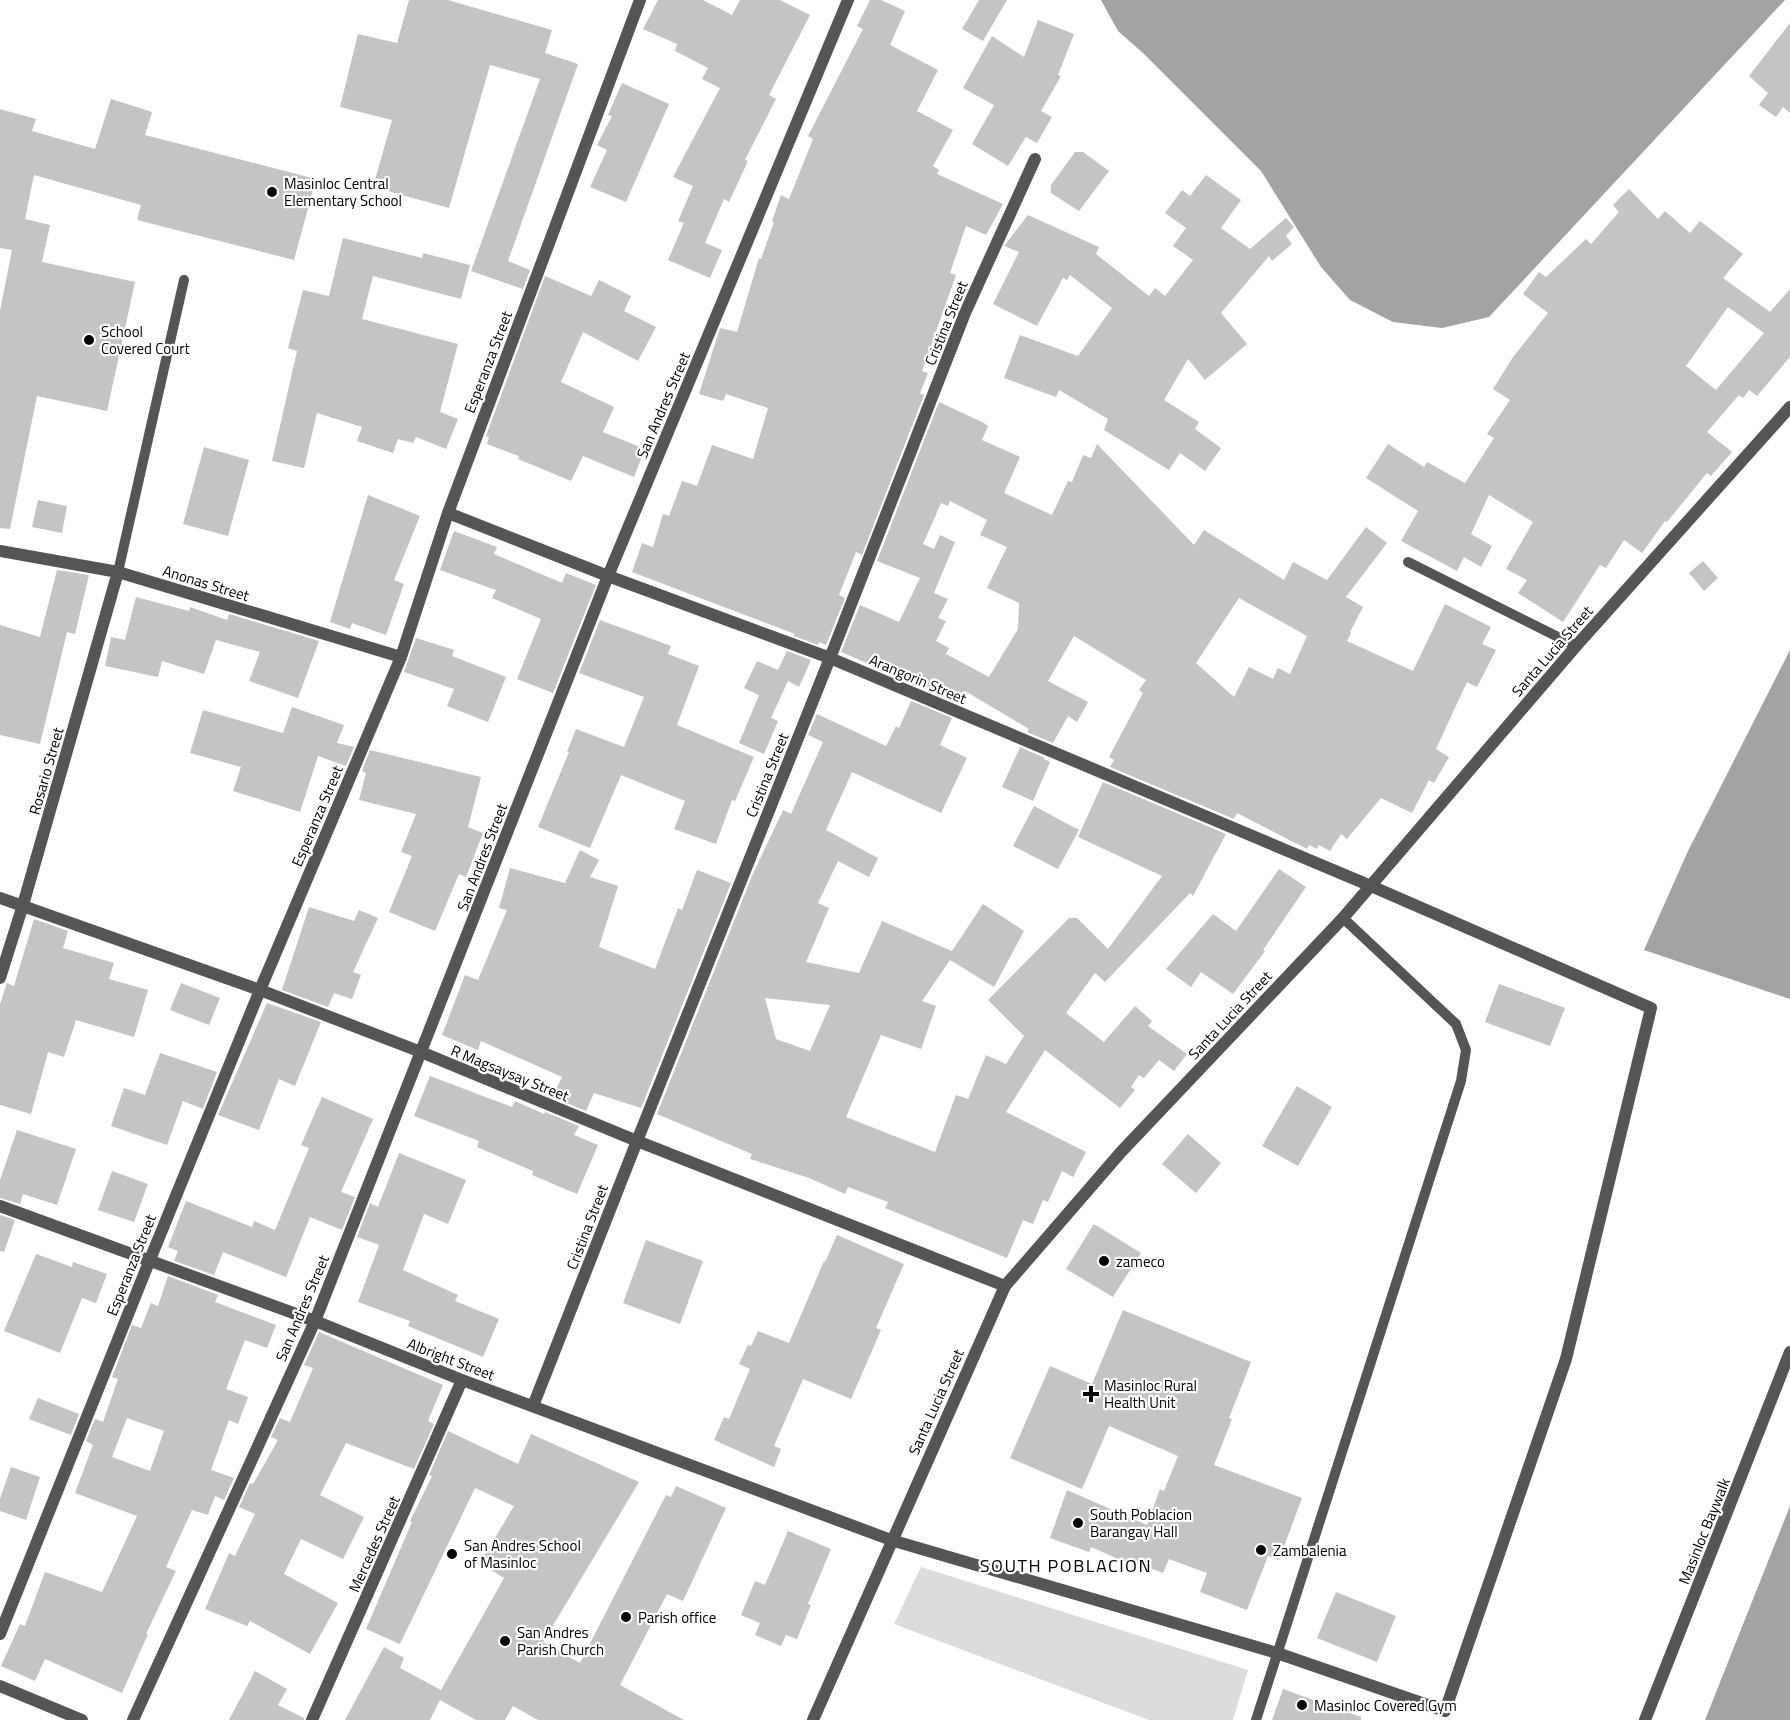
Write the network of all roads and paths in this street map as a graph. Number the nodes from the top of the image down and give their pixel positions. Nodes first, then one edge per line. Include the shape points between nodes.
1 (639, 0) edge
2 (848, 0) edge
3 (1035, 159) dead end
4 (184, 280) dead end
5 (1790, 407) edge
6 (448, 513) junction
7 (0, 551) edge
8 (1408, 562) dead end
9 (118, 573) junction
10 (608, 576) junction
11 (1576, 646) junction
12 (401, 657) junction
13 (830, 658) junction
14 (1371, 886) junction
15 (0, 898) edge
16 (23, 905) junction
17 (1343, 918) junction
18 (0, 978) edge
19 (260, 990) junction
20 (421, 1052) junction
21 (637, 1141) junction
22 (0, 1206) edge
23 (149, 1262) junction
24 (1005, 1286) junction
25 (315, 1321) junction
26 (1790, 1352) edge
27 (462, 1380) junction
28 (533, 1406) junction
29 (891, 1540) junction
30 (0, 1634) edge
31 (1277, 1653) junction
32 (0, 1686) edge
33 (82, 1720) edge
34 (133, 1720) edge
35 (312, 1720) edge
36 (813, 1720) edge
37 (1256, 1720) edge
38 (1645, 1720) edge

1 - 6 street, Esperanza Street
2 - 10 street, San Andres Street
3 - 13 street, Cristina Street via 965,313
4 - 9 lane
5 - 11 street, Santa Lucia Street
6 - 10 street, Arangorin Street
6 - 12 street, Esperanza Street
7 - 9 street, Anonas Street
8 - 11 lane
9 - 12 street, Anonas Street
9 - 16 street, Rosario Street
10 - 13 street, Arangorin Street
10 - 20 street, San Andres Street
11 - 14 street, Santa Lucia Street
12 - 19 street, Esperanza Street
13 - 14 street, Arangorin Street
13 - 21 street, Cristina Street
14 - 17 street, Santa Lucia Street
14 - 31 street, Arangorin Street via 1651,1008 1566,1359 1445,1711
15 - 16 street, R Magsaysay Street
16 - 18 street, Rosario Street
16 - 19 street, R Magsaysay Street
17 - 24 street, Santa Lucia Street via 1121,1152
17 - 31 lane via 1456,1024 1466,1050 1461,1081
19 - 20 street, R Magsaysay Street
19 - 23 street, Esperanza Street
20 - 21 street, R Magsaysay Street
20 - 25 street, San Andres Street
21 - 24 street, R Magsaysay Street
21 - 28 street, Cristina Street
22 - 23 street, Albright Street
23 - 25 street, Albright Street
23 - 30 street, Esperanza Street
24 - 29 street, Santa Lucia Street
25 - 27 street, Albright Street
25 - 34 street, San Andres Street
26 - 38 street, Masinloc Baywalk
27 - 28 street, Albright Street
27 - 35 street, Mercedes Street
28 - 29 street, Albright Street
29 - 31 street, Albright Street
29 - 36 street, Santa Lucia Street
31 - 37 lane
32 - 33 street

